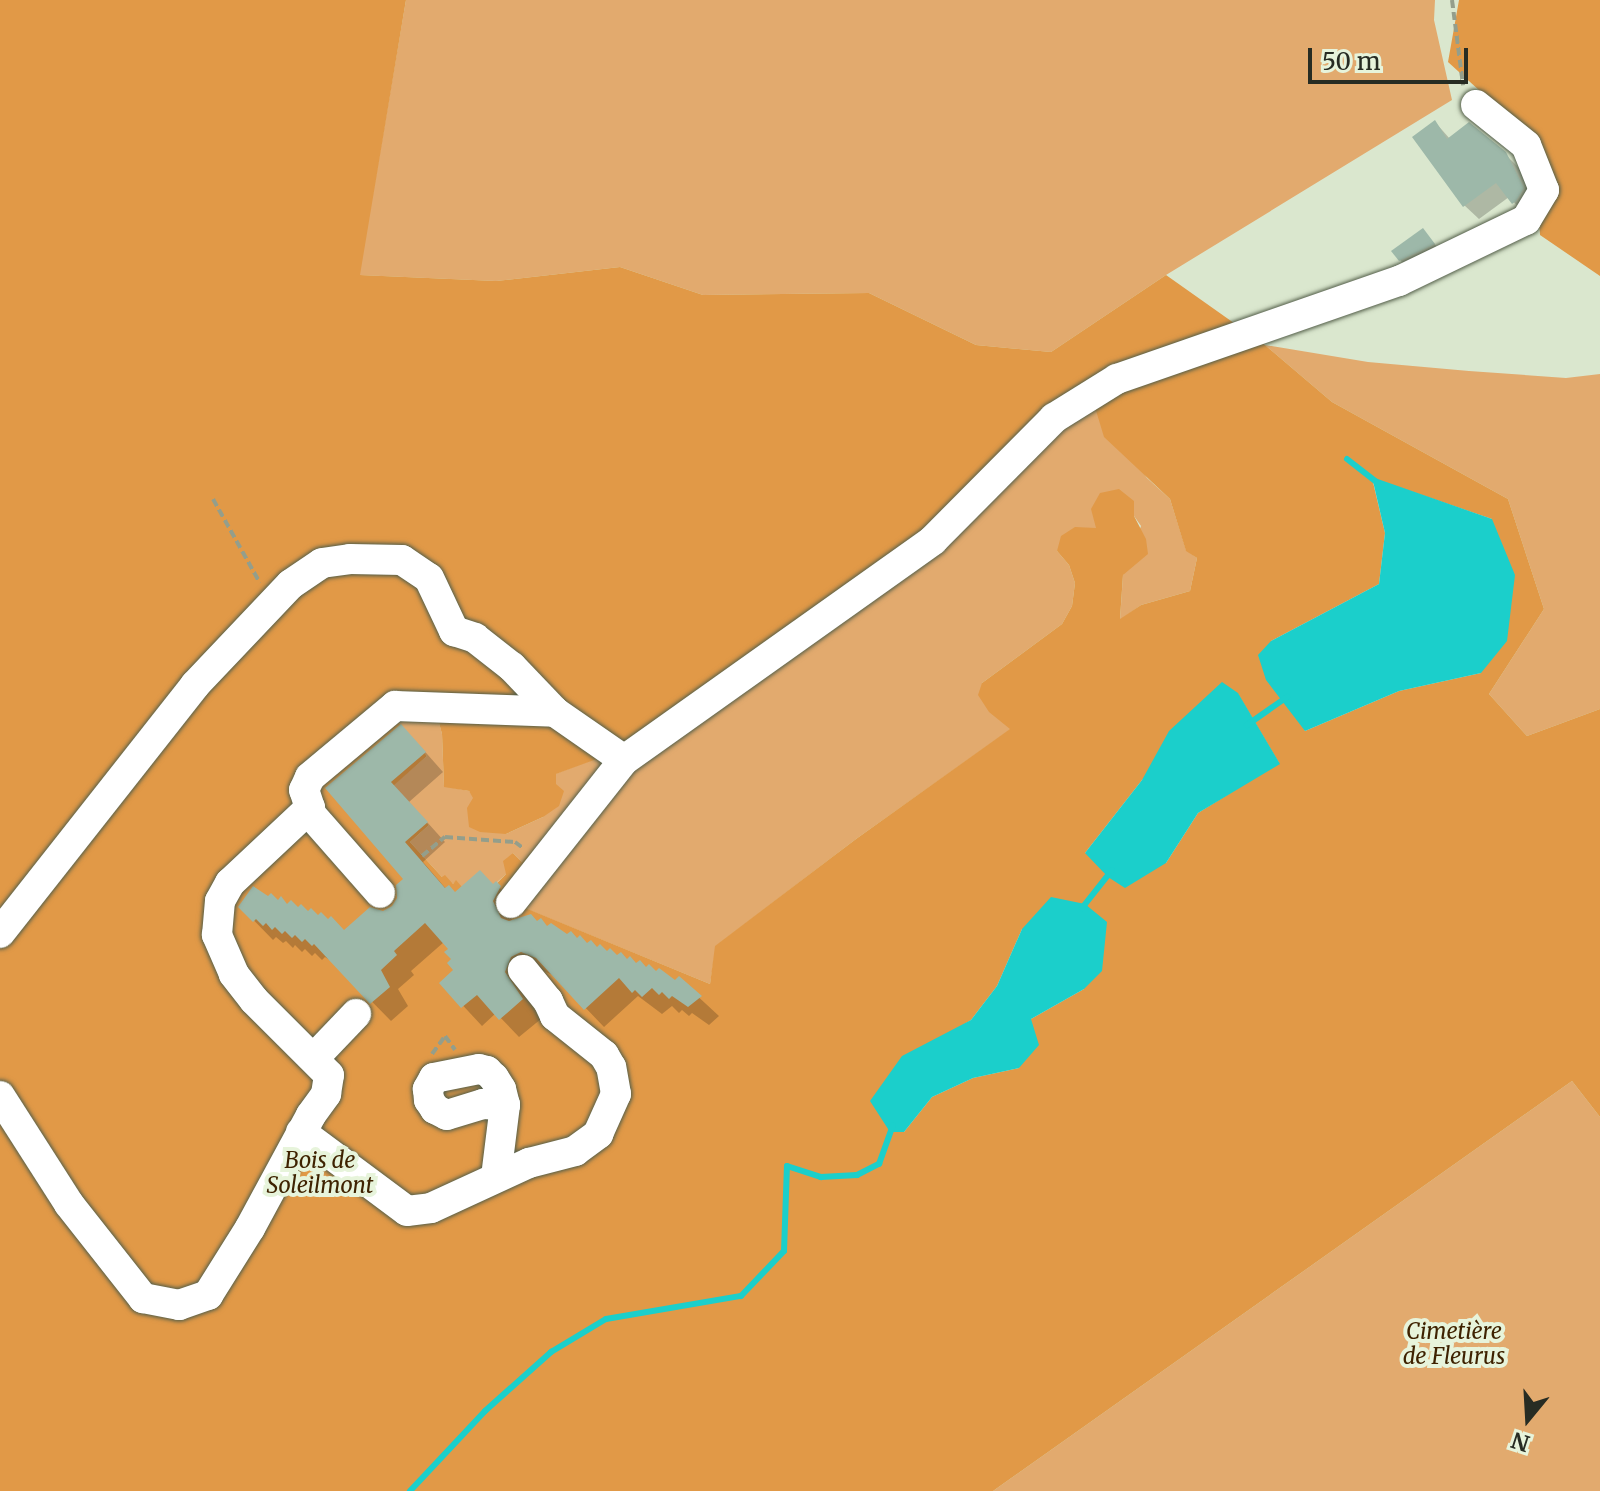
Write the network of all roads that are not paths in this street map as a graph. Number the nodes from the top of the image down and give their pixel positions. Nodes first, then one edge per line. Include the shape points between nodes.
1 (1476, 105) road end
2 (555, 712) junction
3 (624, 760) junction
4 (308, 811) junction
5 (380, 893) dead end
6 (511, 903) dead end
7 (0, 933) edge
8 (523, 970) dead end
9 (356, 1014) dead end
10 (314, 1058) junction
11 (0, 1096) edge
12 (505, 1105) dead end
13 (301, 1132) junction
14 (496, 1177) junction

1 - 3 lane via 1526,145 1544,190 1526,220 1399,281 1117,379 1054,418 933,540
2 - 3 lane
2 - 4 lane via 395,706 310,777 304,790
2 - 7 lane via 512,667 475,638 454,631 429,578 402,560 322,563 291,584 195,685
3 - 6 lane
4 - 5 lane
4 - 10 lane via 230,883 220,901 217,935 234,974 254,1000
8 - 14 lane via 555,1016 604,1055 616,1094 598,1134 575,1151
9 - 10 lane
10 - 13 lane via 329,1075 326,1094
11 - 13 lane via 104,1253 143,1298 179,1305 208,1295
12 - 14 lane
13 - 14 lane via 407,1211 431,1208

